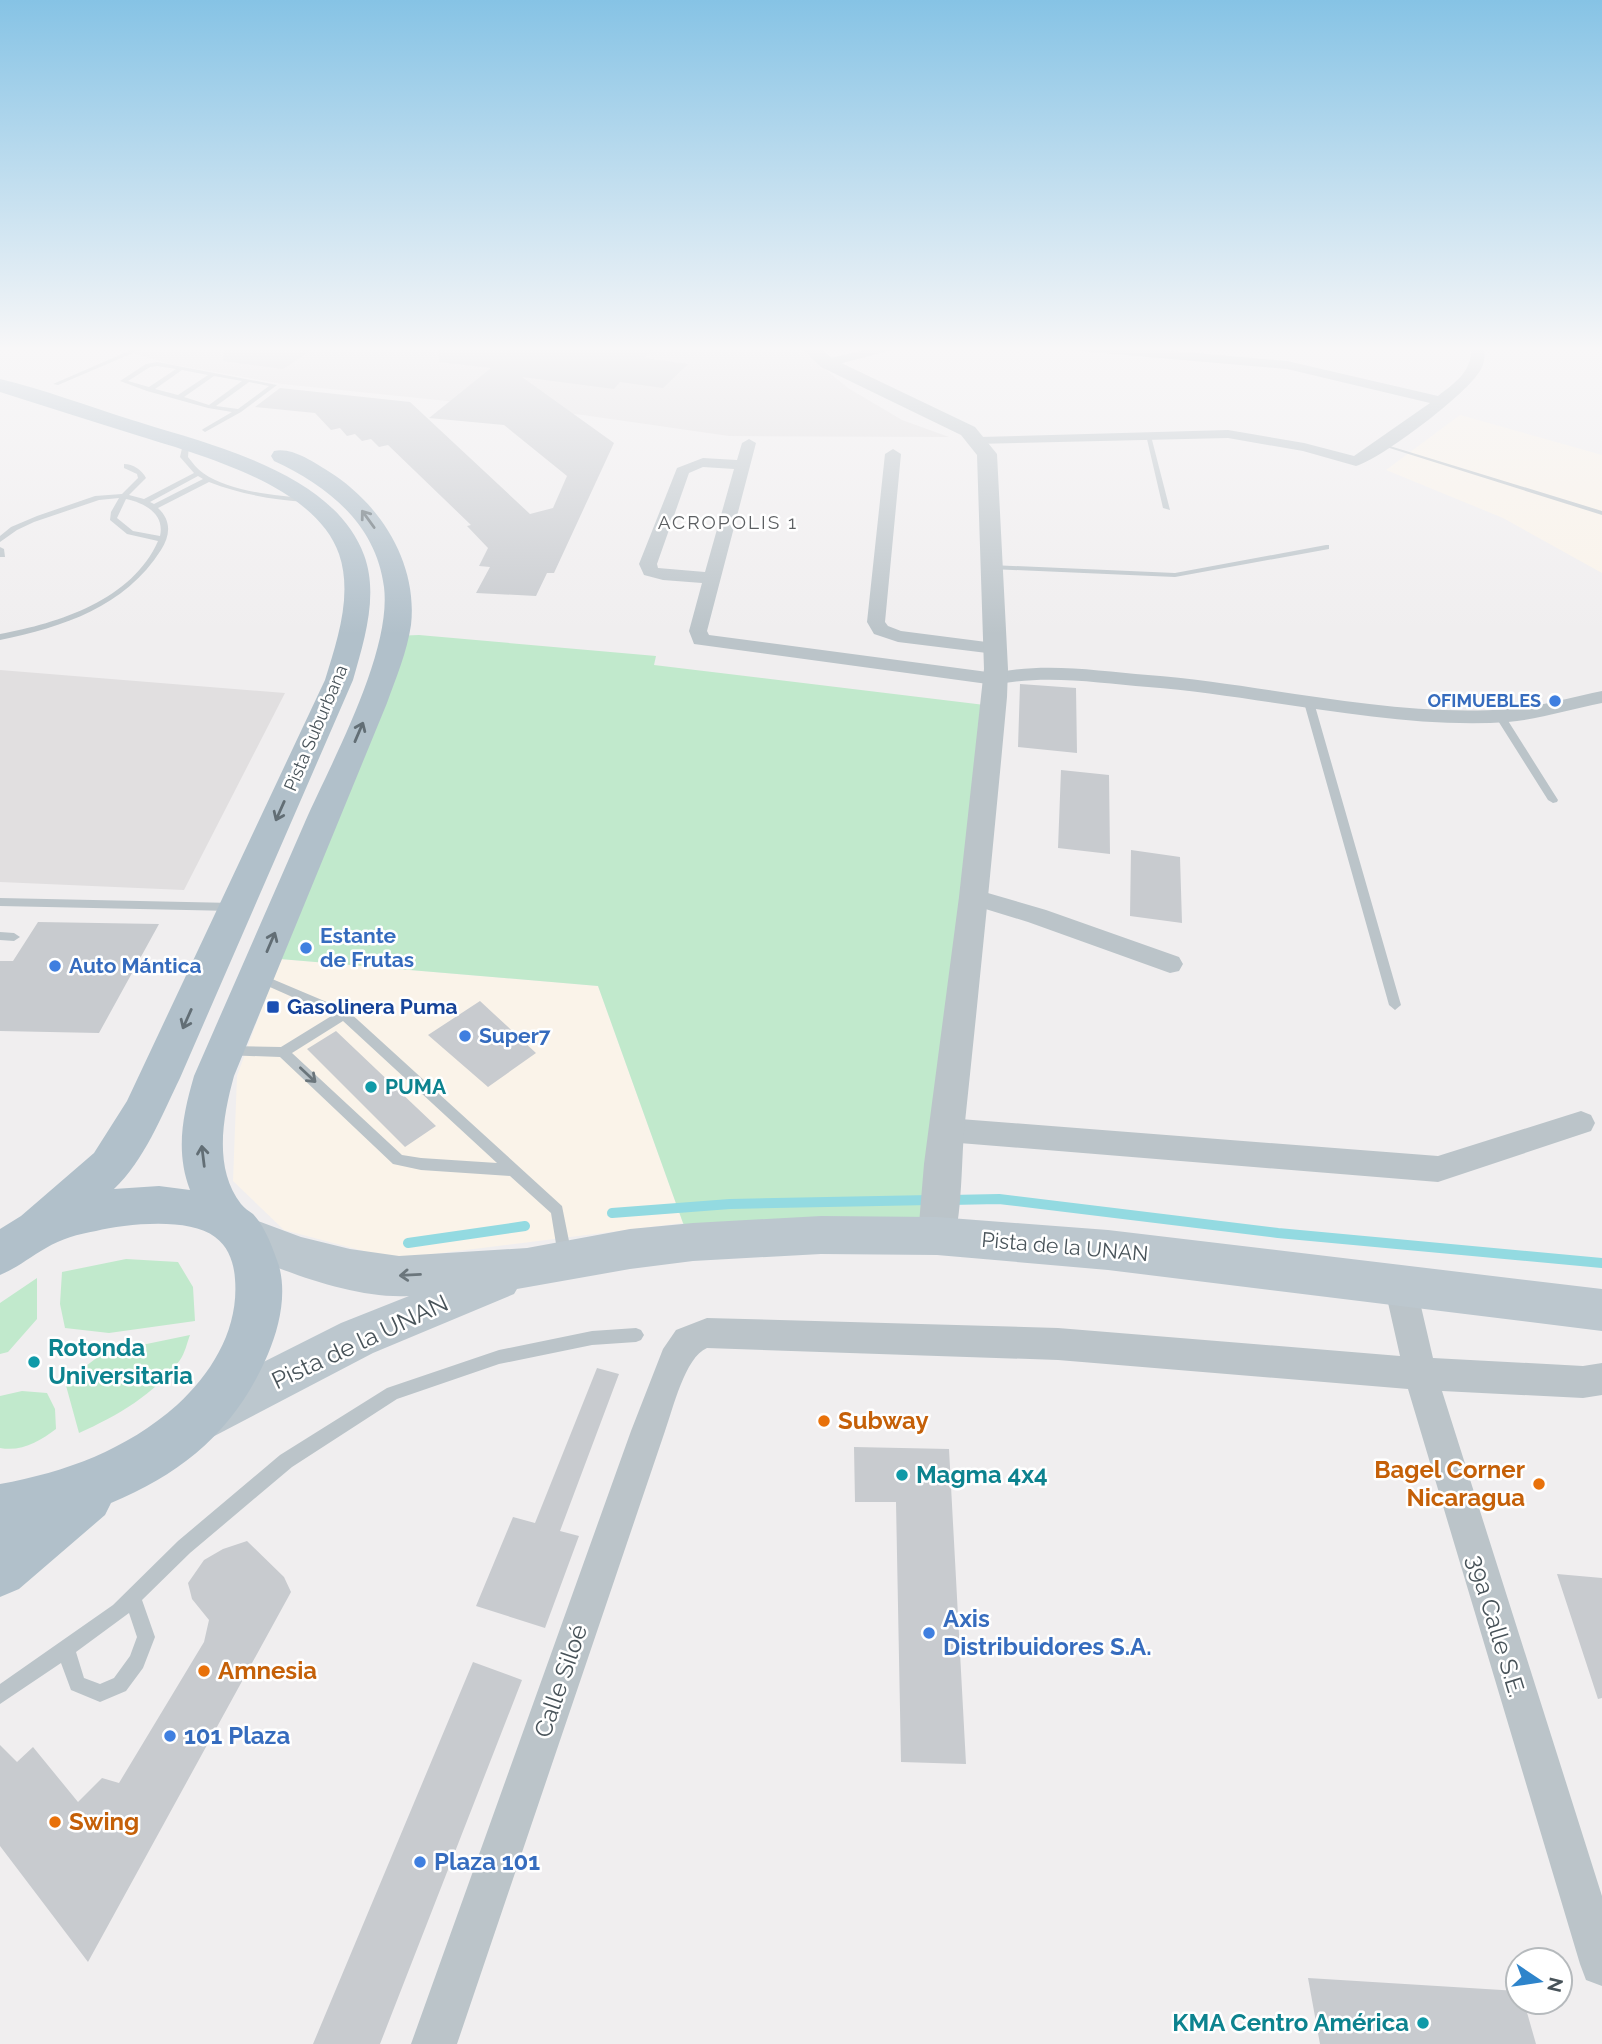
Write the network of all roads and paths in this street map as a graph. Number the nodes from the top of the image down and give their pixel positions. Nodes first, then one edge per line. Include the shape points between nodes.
1 (192, 442) edge
2 (223, 442) edge
3 (243, 442) edge
4 (980, 442) edge
5 (1150, 442) edge
6 (1281, 442) edge
7 (749, 443) dead end
8 (1382, 444) joint
9 (893, 454) dead end
10 (744, 465) junction
11 (127, 466) dead end
12 (199, 473) junction
13 (210, 479) junction
14 (124, 495) junction
15 (309, 500) junction
16 (145, 502) junction
17 (154, 507) junction
18 (1167, 508) dead end
19 (1602, 513) edge
20 (164, 539) junction
21 (0, 540) edge
22 (1326, 547) dead end
23 (991, 567) junction
24 (712, 578) junction
25 (698, 631) joint
26 (0, 637) edge
27 (999, 668) junction
28 (1602, 697) edge
29 (1308, 699) junction
30 (1500, 716) junction
31 (1553, 800) dead end
32 (974, 897) junction
33 (0, 902) edge
34 (237, 907) junction
35 (0, 936) edge
36 (14, 937) dead end
37 (1170, 964) dead end
38 (257, 977) junction
39 (1395, 1005) dead end
40 (344, 1014) junction
41 (225, 1051) junction
42 (283, 1052) junction
43 (1580, 1123) dead end
44 (514, 1170) junction
45 (941, 1183) junction
46 (234, 1227) junction
47 (18, 1242) edge
48 (546, 1264) junction
49 (1400, 1285) junction
50 (1602, 1310) edge
51 (636, 1335) dead end
52 (1420, 1374) junction
53 (1602, 1379) edge
54 (196, 1421) junction
55 (105, 1482) junction
56 (0, 1510) edge
57 (0, 1570) edge
58 (133, 1598) junction
59 (66, 1648) junction
60 (0, 1695) edge
61 (1602, 1964) edge
62 (434, 2044) edge

1 - 12 lane via 184,457
2 - 15 main road, Pista Suburbana
38 -> 3 main road, Pista Suburbana via 372,703 398,616 396,576 389,552 362,510 339,488 289,459
4 - 23 street via 987,454
5 - 18 lane
6 - 8 street via 1350,461 1362,459
7 - 10 street
8 - 19 lane
9 - 27 street via 876,622 881,630
10 - 24 street
10 - 24 street via 701,462 682,471 648,564 650,570 663,575
11 - 14 lane via 142,478
12 - 13 lane
12 - 16 lane
13 - 15 lane
13 - 17 lane
14 - 16 lane
14 - 20 lane via 113,518 123,530
14 - 21 lane via 92,500 26,523
15 -> 34 main road, Pista Suburbana via 341,532 352,557 357,610 339,680
16 - 17 lane
17 - 20 lane via 162,515
20 - 26 lane via 141,572 105,601 71,620
22 - 23 lane via 1175,575
23 - 27 street
24 - 25 street
25 - 27 street via 701,640 710,642
27 - 29 street via 1192,683
27 - 32 street
28 - 30 street
29 - 30 street via 1420,714
29 - 39 lane
30 - 31 lane
32 - 37 street
32 - 45 street
33 - 34 lane
34 -> 47 main road, Pista Suburbana via 160,1078 122,1148 98,1178
35 - 36 lane
38 - 40 lane
38 - 41 main road, Pista Suburbana
40 - 42 lane
40 - 44 lane
41 - 42 lane
46 -> 41 main road, Pista Suburbana via 206,1175 201,1136 214,1076
42 -> 44 lane via 398,1160
43 - 45 street via 1438,1169
44 - 48 lane via 557,1210
45 - 48 main road, Pista de la UNAN via 821,1235 692,1242
45 - 49 main road, Pista de la UNAN via 1040,1242
46 - 47 main road via 178,1206 136,1204 90,1213
48 -> 46 main road, Pista de la UNAN via 399,1276 301,1257
46 - 54 main road via 251,1251 260,1282 257,1317 232,1374
48 - 54 main road, Pista de la UNAN via 358,1338
49 - 50 main road, Pista de la UNAN
49 - 52 street, 39a Calle S.E.
51 - 58 lane via 592,1338 499,1357 393,1394 286,1461 184,1547
52 - 53 street via 1583,1382
52 - 61 street, 39a Calle S.E.
52 - 62 street, Calle Siloé via 1058,1343 706,1333 687,1341 675,1360
54 - 55 main road
55 - 56 main road via 41,1504
55 - 57 main road
58 - 59 lane
58 - 59 lane via 146,1637 137,1662 120,1685 100,1693 77,1684
59 - 60 lane

